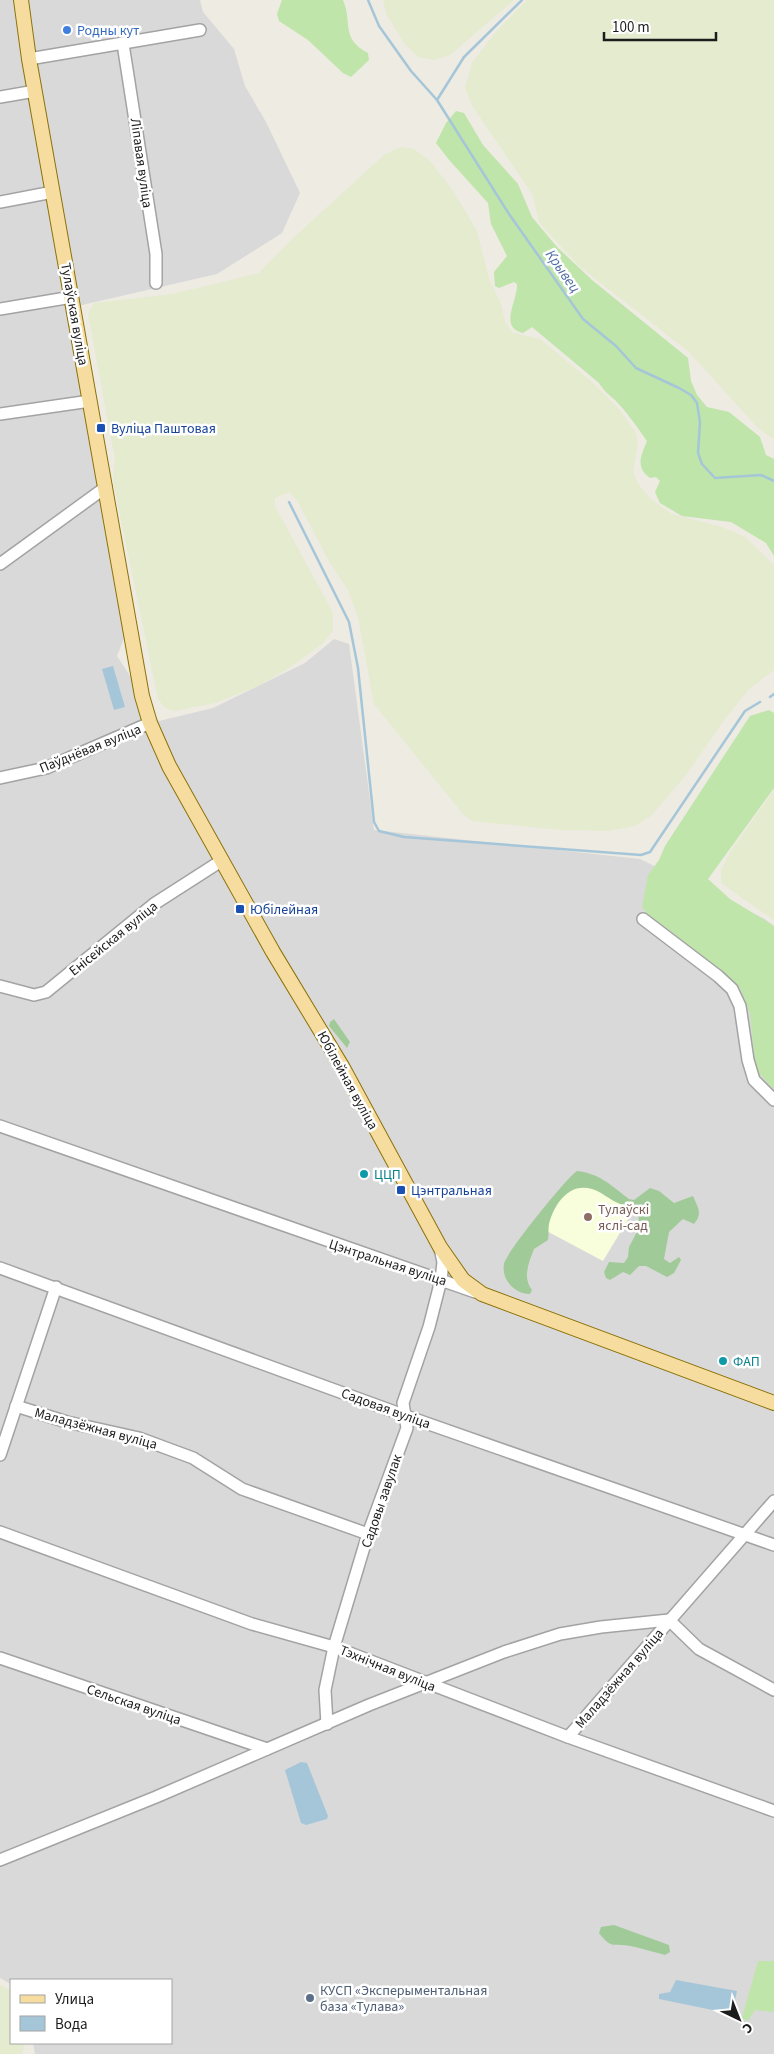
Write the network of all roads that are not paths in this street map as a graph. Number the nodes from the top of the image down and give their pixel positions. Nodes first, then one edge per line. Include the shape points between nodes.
1 (21, 0) edge
2 (200, 30) dead end
3 (123, 44) junction
4 (29, 59) junction
5 (35, 91) junction
6 (0, 97) edge
7 (53, 192) junction
8 (0, 202) edge
9 (156, 283) dead end
10 (72, 297) junction
11 (0, 309) edge
12 (90, 400) junction
13 (0, 414) edge
14 (106, 487) junction
15 (0, 564) edge
16 (150, 723) junction
17 (0, 778) edge
18 (221, 860) junction
19 (643, 919) dead end
20 (0, 986) edge
21 (774, 1100) edge
22 (0, 1126) edge
23 (440, 1247) junction
24 (0, 1268) edge
25 (441, 1280) junction
26 (56, 1287) junction
27 (482, 1294) junction
28 (774, 1403) edge
29 (16, 1406) junction
30 (406, 1416) junction
31 (0, 1455) edge
32 (774, 1502) edge
33 (0, 1532) edge
34 (368, 1534) junction
35 (745, 1534) junction
36 (774, 1545) edge
37 (669, 1620) junction
38 (334, 1647) junction
39 (0, 1658) edge
40 (425, 1683) junction
41 (774, 1690) edge
42 (327, 1724) junction
43 (568, 1737) junction
44 (267, 1749) junction
45 (774, 1811) edge
46 (0, 1860) edge

1 - 4 main road, Тулаўская вуліца
2 - 3 street
3 - 4 street
3 - 9 street, Ліпавая вуліца via 156,254
4 - 5 main road, Тулаўская вуліца
5 - 6 street
5 - 7 main road, Тулаўская вуліца
7 - 8 street
7 - 10 main road, Тулаўская вуліца
10 - 11 street
10 - 12 main road, Тулаўская вуліца
12 - 13 street
12 - 14 main road, Тулаўская вуліца
14 - 15 street
14 - 16 main road, Тулаўская вуліца
16 - 17 street, Паўднёвая вуліца via 46,768
16 - 18 main road, Юбілейная вуліца via 169,766
18 - 20 street, Енісейская вуліца via 154,904 46,992 34,995
18 - 23 main road, Юбілейная вуліца via 343,1068
19 - 21 street via 732,990 740,1006 754,1080
22 - 25 street, Цэнтральная вуліца
23 - 25 street, Садовы завулак via 443,1262
23 - 27 main road, Юбілейная вуліца via 463,1280
24 - 26 street, Садовая вуліца
25 - 27 street, Цэнтральная вуліца
25 - 30 street, Садовы завулак via 403,1403
26 - 29 street
26 - 30 street, Садовая вуліца
27 - 28 main road, Цэнтральная вуліца
29 - 31 street
29 - 34 street, Маладзёжная вуліца via 67,1422 139,1438 194,1458 242,1489
30 - 34 street, Садовы завулак via 407,1428
30 - 35 street, Садовая вуліца
32 - 35 street, Маладзёжная вуліца
33 - 38 street, Тэхнічная вуліца via 252,1624
34 - 38 street, Садовы завулак
35 - 36 street, Садовая вуліца
35 - 37 street, Маладзёжная вуліца
37 - 40 street via 601,1626 560,1634
37 - 41 street, Маладзёжная вуліца via 699,1649
37 - 43 street, Маладзёжная вуліца
38 - 40 street, Тэхнічная вуліца
38 - 42 street, Садовы завулак via 325,1690
39 - 44 street, Сельская вуліца
40 - 42 street
40 - 43 street, Тэхнічная вуліца
42 - 44 street
43 - 45 street, Тэхнічная вуліца
44 - 46 street

